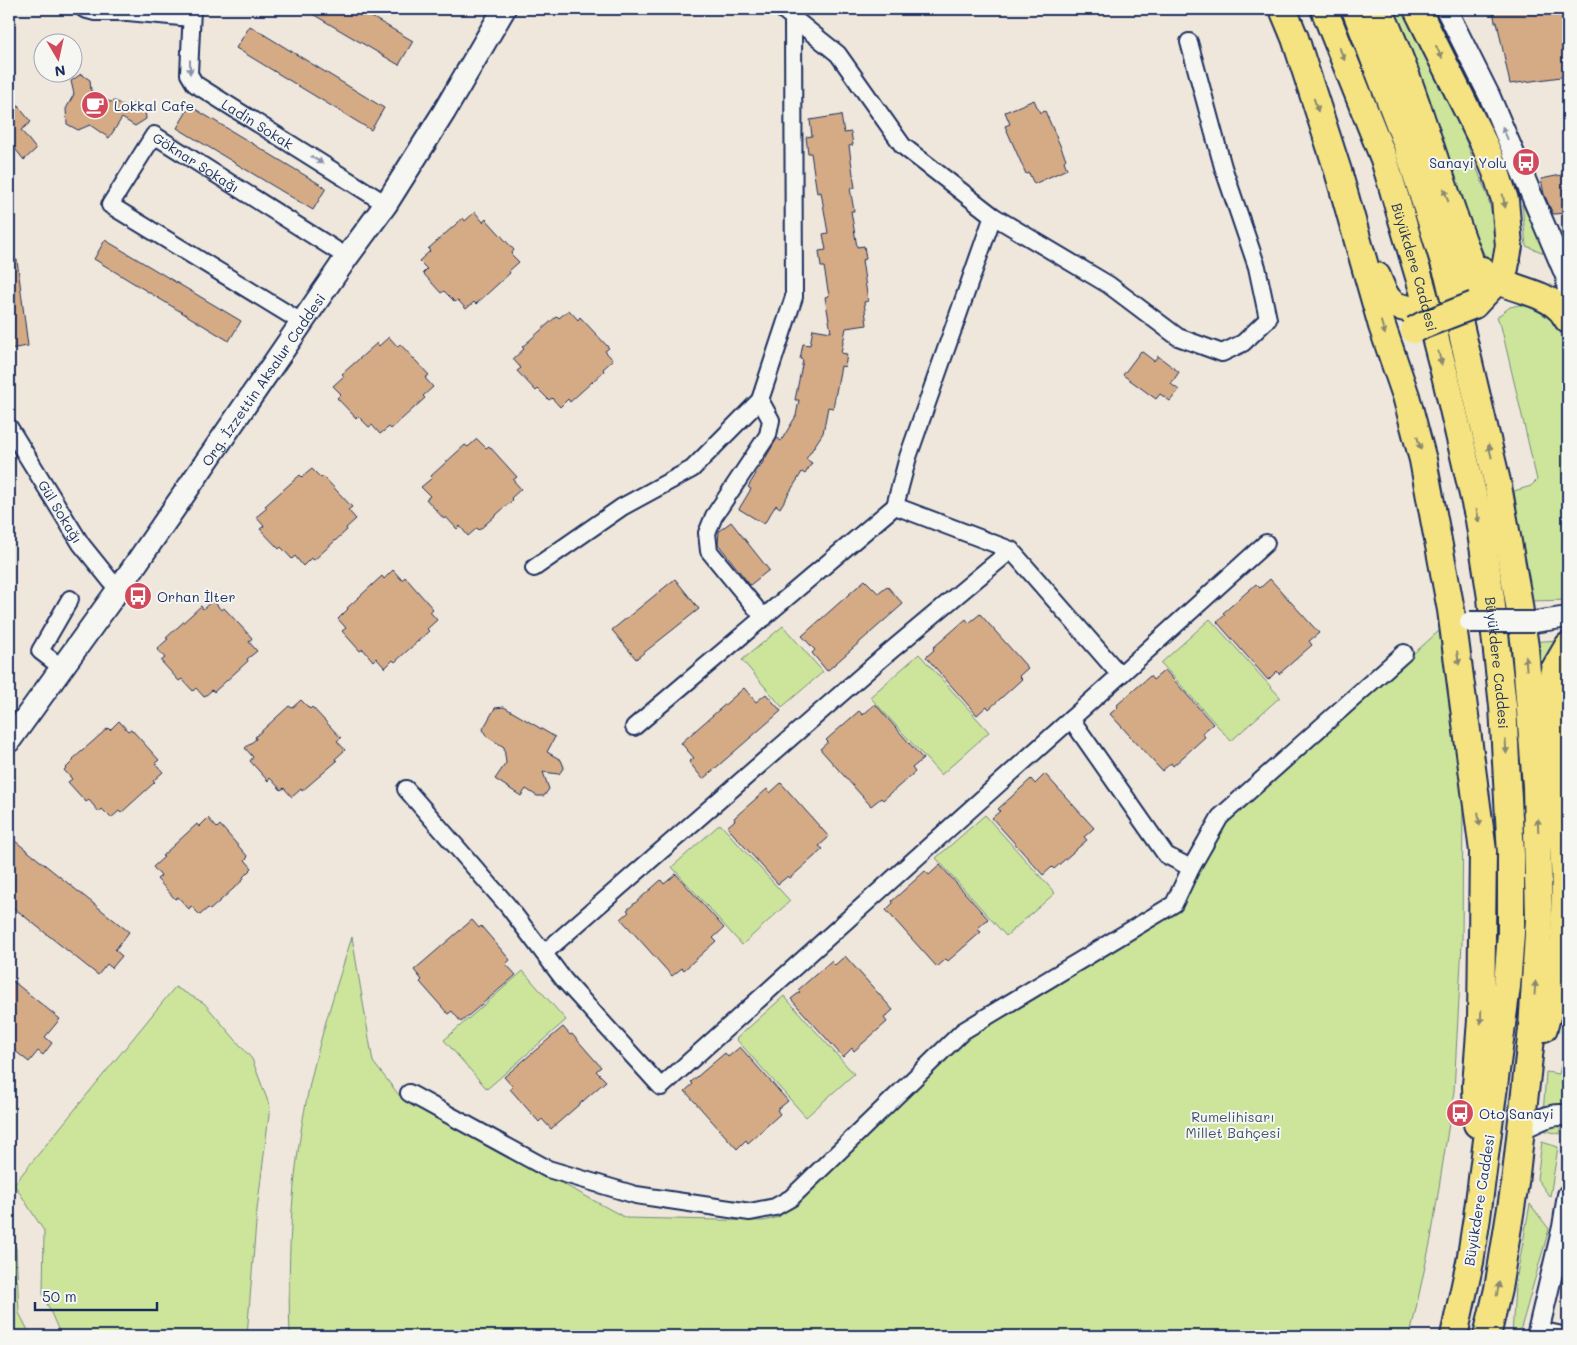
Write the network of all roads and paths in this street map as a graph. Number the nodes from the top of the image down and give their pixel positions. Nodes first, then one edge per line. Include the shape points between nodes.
1 (84, 9) edge
2 (504, 9) edge
3 (1284, 9) edge
4 (1324, 9) edge
5 (1355, 9) edge
6 (1379, 9) edge
7 (1417, 9) edge
8 (1446, 9) edge
9 (194, 12) edge
10 (788, 14) edge
11 (1189, 42) dead end
12 (386, 204) junction
13 (993, 216) junction
14 (1356, 230) junction
15 (347, 257) junction
16 (1469, 257) junction
17 (1497, 279) junction
18 (1568, 281) edge
19 (1524, 290) junction
20 (1466, 300) junction
21 (1415, 320) junction
22 (1568, 320) edge
23 (303, 323) junction
24 (1406, 396) junction
25 (760, 400) junction
26 (9, 427) edge
27 (895, 506) junction
28 (1266, 543) dead end
29 (1011, 550) junction
30 (534, 568) dead end
31 (118, 590) junction
32 (70, 599) dead end
33 (1460, 616) junction
34 (1568, 617) edge
35 (764, 618) junction
36 (1534, 622) junction
37 (1568, 624) edge
38 (1568, 646) edge
39 (1404, 653) dead end
40 (61, 667) junction
41 (1120, 675) junction
42 (1071, 718) junction
43 (634, 727) dead end
44 (9, 740) edge
45 (1561, 742) edge
46 (406, 788) dead end
47 (1191, 868) junction
48 (544, 953) junction
49 (1527, 1071) junction
50 (409, 1092) dead end
51 (1568, 1116) edge
52 (1520, 1129) junction
53 (1483, 1177) junction
54 (1568, 1195) edge
55 (1538, 1333) edge
56 (1454, 1336) edge
57 (1487, 1336) edge
58 (1567, 1336) edge

1 - 9 street via 95,12
2 - 12 main road, Org. İzzettin Aksalur Caddesi
3 -> 14 main road
4 -> 53 main road, Büyükdere Caddesi via 1384,159 1420,278 1477,512 1491,598 1507,764 1511,933
49 -> 5 main road, Büyükdere Caddesi via 1539,919 1538,830 1525,648 1518,598 1498,486 1448,278 1406,142
16 -> 6 main road
7 -> 17 main road via 1485,146 1505,200 1509,246 1504,268
18 -> 8 street via 1489,95
9 -> 12 street, Ladin Sokak via 189,74 196,84
10 - 13 street via 838,54 903,146
10 - 25 street via 794,297
11 - 13 street via 1223,167 1257,267 1268,319 1243,342 1222,353 1178,337 1109,285
12 - 15 main road, Org. İzzettin Aksalur Caddesi
13 - 27 street via 908,457
14 - 21 main road via 1383,292 1389,301
14 -> 24 main road via 1382,326
15 - 23 main road, Org. İzzettin Aksalur Caddesi
15 - 23 street, Göknar Sokağı via 154,135 110,205
16 - 17 main road via 1486,274
16 - 20 main road via 1471,276
17 - 19 main road
17 - 20 main road
19 - 20 main road via 1509,289
19 - 22 main road via 1559,307
20 - 21 main road, bridge via 1422,325
21 - 24 main road via 1404,348 1402,374
23 - 31 main road, Org. İzzettin Aksalur Caddesi
24 -> 33 main road
25 - 30 street via 692,468 622,507
25 - 35 street via 771,420 768,435 714,516 707,533 709,551
26 - 31 street, Gül Sokağı via 81,544
27 - 29 street
27 - 35 street
28 - 41 street
29 - 41 street
29 - 48 street
31 - 40 main road, Org. İzzettin Aksalur Caddesi
32 - 40 street via 40,651
33 - 36 street, bridge
33 -> 53 main road via 1483,851 1481,1020 1476,1085
34 - 36 street
35 - 43 street
36 - 37 street
38 - 45 main road via 1554,670 1549,695
39 - 47 street via 1220,817
40 - 44 main road, Org. İzzettin Aksalur Caddesi
41 - 42 street
42 - 47 street via 1166,855
42 - 48 street via 661,1087 564,980
45 - 49 main road via 1564,933 1540,1042
46 - 48 street via 508,906
47 - 50 street via 1174,904 963,1031 791,1198 775,1207 750,1212 636,1195 548,1169
49 - 52 main road, Büyükdere Caddesi
51 - 52 street via 1548,1116
57 -> 52 main road, Büyükdere Caddesi via 1508,1229
53 - 56 main road, Büyükdere Caddesi
54 - 55 street
55 - 58 street

